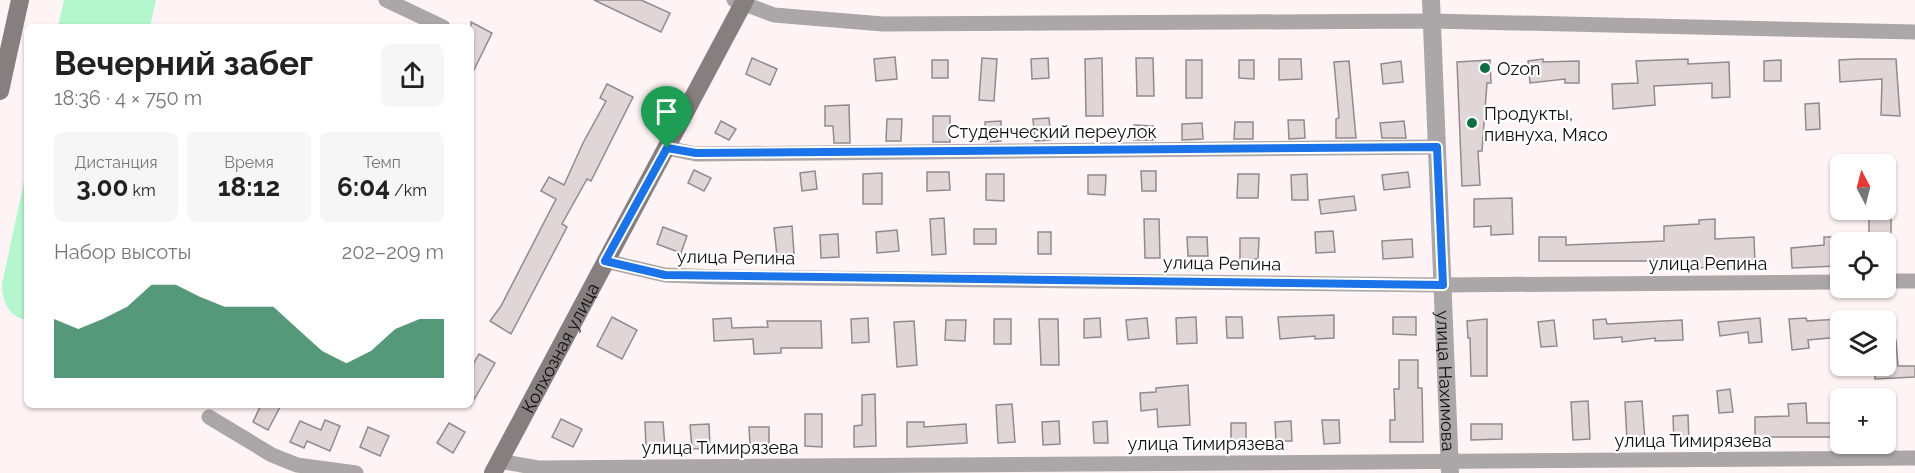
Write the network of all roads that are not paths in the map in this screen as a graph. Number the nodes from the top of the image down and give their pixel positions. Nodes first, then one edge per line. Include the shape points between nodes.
1 (20, 0) edge
2 (386, 0) edge
3 (1431, 0) edge
4 (741, 2) edge
5 (1432, 21) junction
6 (437, 24) edge
7 (1915, 32) edge
8 (0, 91) edge
9 (1437, 147) junction
10 (667, 148) junction
11 (605, 261) junction
12 (1896, 281) edge
13 (1915, 281) edge
14 (1830, 282) edge
15 (1443, 285) junction
16 (209, 417) dead end
17 (1915, 458) edge
18 (496, 467) edge
19 (1450, 467) edge
20 (356, 473) edge

1 - 8 main road
2 - 6 street
3 - 5 street, улица Нахимова
4 - 5 street via 774,15 883,24
4 - 10 main road, Колхозная улица
5 - 7 street
5 - 9 street, улица Нахимова
9 - 10 street, Студенческий переулок via 708,153
9 - 15 street, улица Нахимова
10 - 11 main road, Колхозная улица
11 - 15 street, улица Репина via 675,276
11 - 18 main road, Колхозная улица
12 - 13 street
14 - 15 street, улица Репина
15 - 19 street, улица Нахимова
16 - 20 street via 272,455 297,465
17 - 19 street, улица Тимирязева
18 - 19 street, улица Тимирязева

